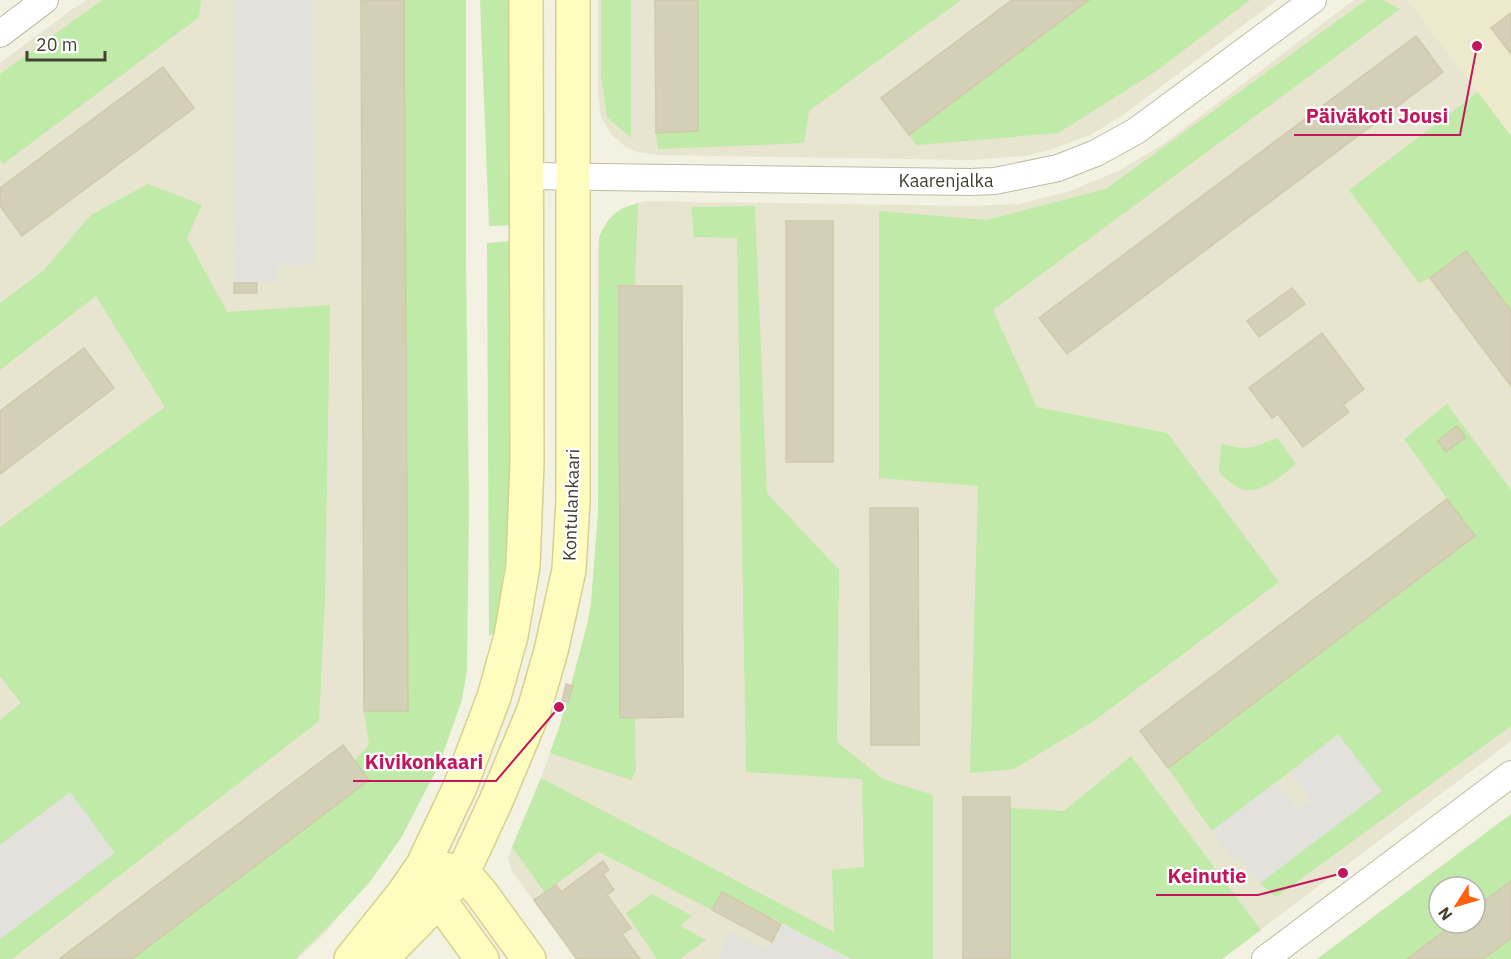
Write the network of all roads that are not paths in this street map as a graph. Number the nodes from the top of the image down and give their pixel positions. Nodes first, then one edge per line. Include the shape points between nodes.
1 (45, 0) edge
2 (526, 0) edge
3 (573, 0) edge
4 (1313, 0) edge
5 (0, 34) edge
6 (527, 176) junction
7 (572, 176) junction
8 (1511, 774) edge
9 (423, 865) junction
10 (463, 873) junction
11 (439, 900) junction
12 (351, 959) edge
13 (381, 959) edge
14 (482, 959) edge
15 (529, 959) edge
16 (1265, 959) edge

1 - 5 street
2 - 6 main road
3 - 7 main road, Kontulankaari
4 - 7 street, Kaarenjalka via 1136,131 1058,168 970,182
6 - 7 street, Kaarenjalka
6 - 9 main road via 523,566 511,636 494,697 460,787
7 - 10 main road, Kontulankaari via 573,501 569,570 534,710
8 - 16 street
9 - 10 main road
9 - 11 main road
9 - 12 main road
10 - 11 main road, Kontulankaari
10 - 15 main road
11 - 13 main road, Kontulankaari
11 - 14 main road

